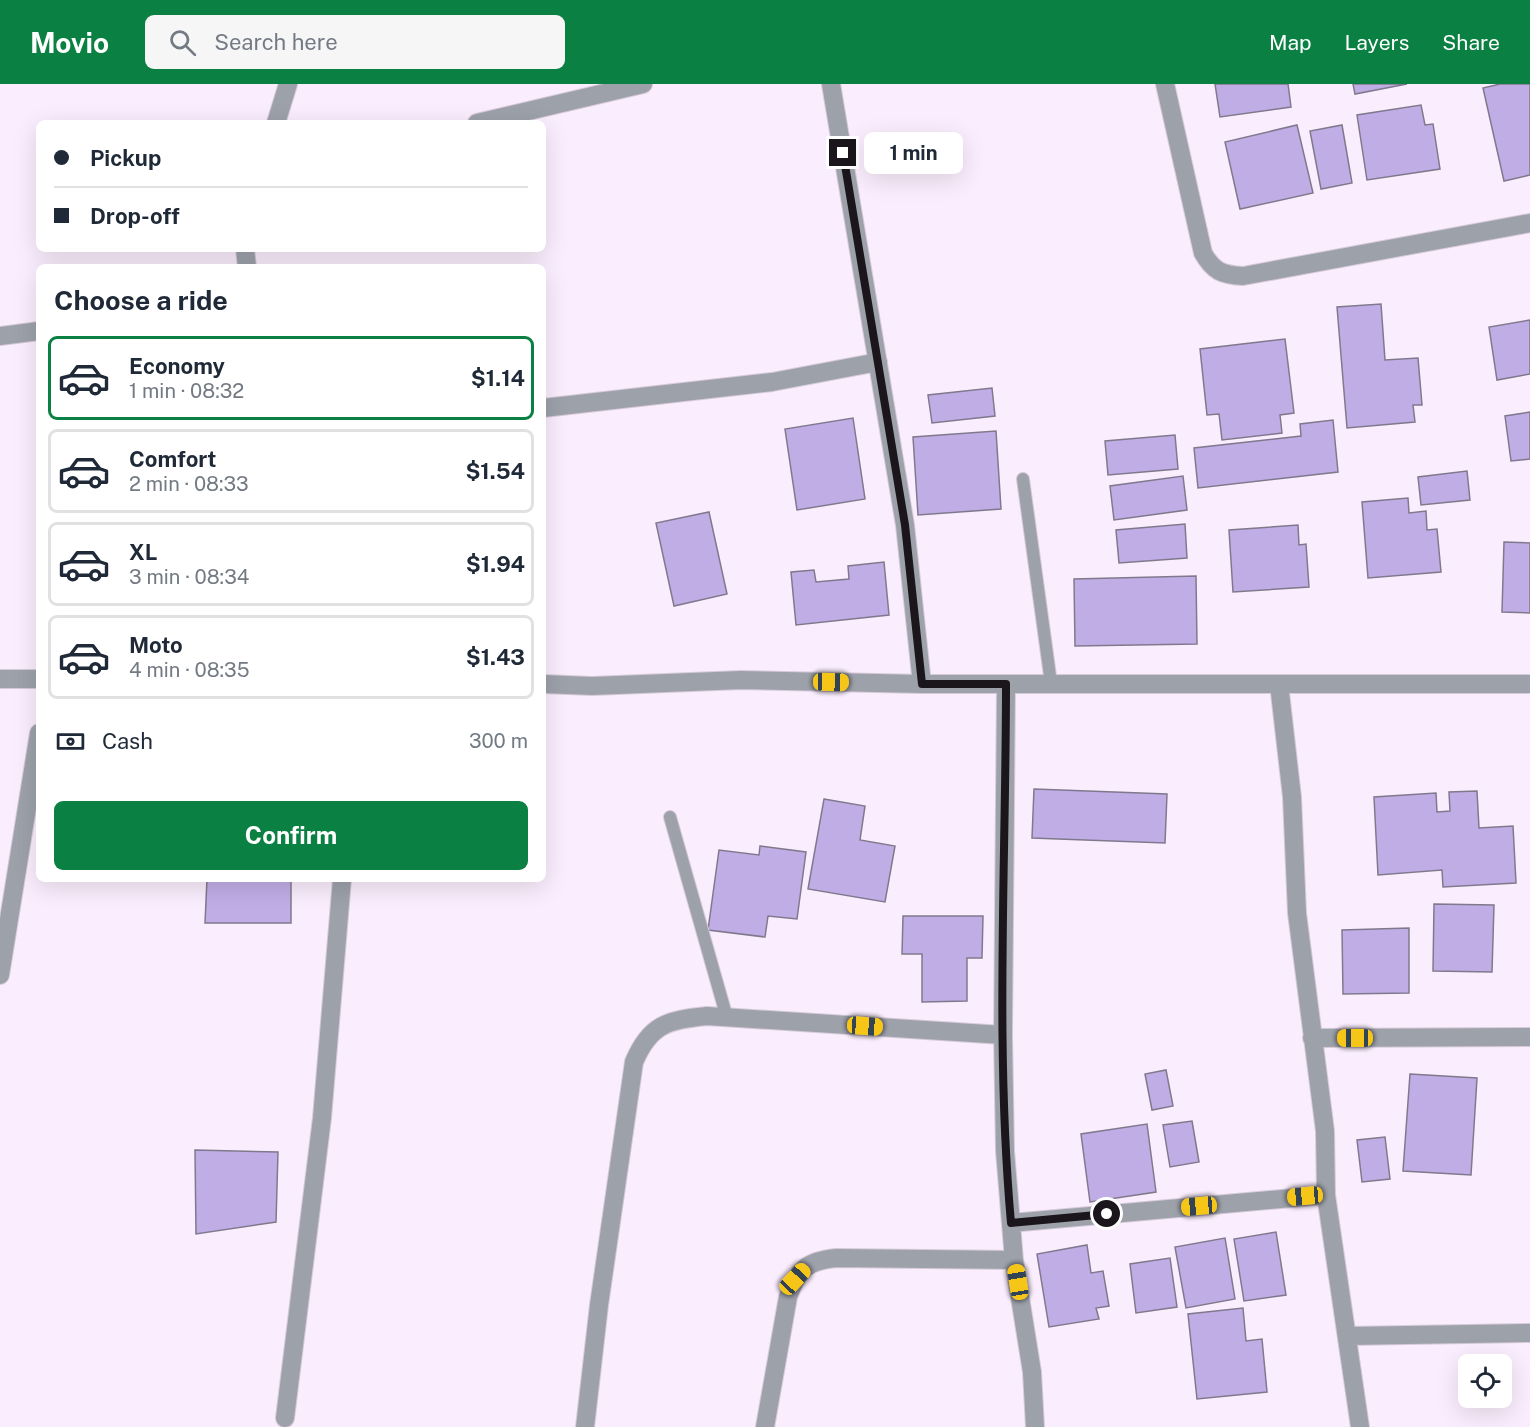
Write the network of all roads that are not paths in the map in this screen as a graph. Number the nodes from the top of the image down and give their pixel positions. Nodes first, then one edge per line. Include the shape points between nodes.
1 (288, 84) edge
2 (643, 84) edge
3 (831, 84) edge
4 (1164, 84) edge
5 (277, 120) edge
6 (490, 120) edge
7 (1530, 223) edge
8 (36, 331) edge
9 (0, 336) edge
10 (878, 362) junction
11 (546, 408) edge
12 (1023, 479) dead end
13 (0, 679) edge
14 (36, 679) edge
15 (1051, 683) junction
16 (546, 684) edge
17 (922, 684) junction
18 (1006, 684) junction
19 (1279, 684) junction
20 (1530, 684) edge
21 (36, 752) edge
22 (670, 818) dead end
23 (342, 882) edge
24 (0, 975) edge
25 (727, 1017) junction
26 (1003, 1035) junction
27 (1530, 1037) edge
28 (1312, 1038) junction
29 (1326, 1194) junction
30 (1011, 1223) junction
31 (1014, 1260) junction
32 (1530, 1333) edge
33 (1348, 1336) junction
34 (285, 1418) dead end
35 (585, 1427) edge
36 (765, 1427) edge
37 (1035, 1427) edge
38 (1360, 1427) edge

1 - 5 street
2 - 6 street
3 - 10 street
4 - 7 street via 1203,253 1211,268 1225,275 1243,276
8 - 9 street
10 - 11 street via 772,381
10 - 17 street via 905,525
12 - 15 lane
13 - 14 street
15 - 18 street
15 - 19 street
16 - 17 street via 741,680
17 - 18 street
18 - 26 street
19 - 20 street
19 - 28 street via 1292,797 1297,913
21 - 24 street
22 - 25 lane
23 - 34 street via 322,1118
25 - 26 street
25 - 35 street via 707,1016 666,1024 652,1031 641,1044 634,1062
26 - 30 street
27 - 28 street
28 - 29 street via 1325,1131
29 - 30 street
29 - 33 street
30 - 31 street
31 - 36 street via 836,1258 817,1260 806,1267 795,1279 788,1297
31 - 37 street via 1032,1372
32 - 33 street
33 - 38 street

